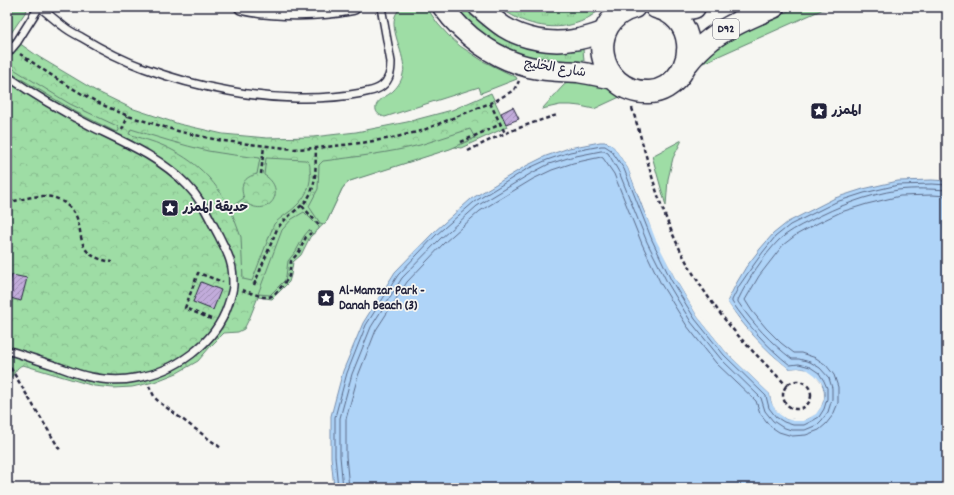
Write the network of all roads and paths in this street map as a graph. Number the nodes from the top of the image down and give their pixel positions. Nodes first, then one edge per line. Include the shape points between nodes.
1 (39, 7) edge
2 (242, 7) edge
3 (353, 7) edge
4 (381, 7) edge
5 (443, 7) edge
6 (479, 7) edge
7 (634, 7) edge
8 (694, 7) edge
9 (773, 7) edge
10 (659, 8) edge
11 (606, 31) junction
12 (12, 48) junction
13 (7, 54) edge
14 (687, 63) junction
15 (530, 67) junction
16 (7, 76) edge
17 (620, 84) junction
18 (490, 103) junction
19 (557, 115) dead end
20 (128, 116) junction
21 (500, 124) junction
22 (505, 133) junction
23 (119, 139) junction
24 (461, 142) dead end
25 (264, 146) junction
26 (316, 148) junction
27 (468, 151) dead end
28 (261, 174) dead end
29 (7, 203) edge
30 (302, 206) junction
31 (320, 226) dead end
32 (112, 262) dead end
33 (254, 285) dead end
34 (7, 350) edge
35 (7, 362) edge
36 (144, 376) junction
37 (787, 386) junction
38 (221, 448) dead end
39 (60, 450) dead end

1 - 4 lane via 64,27 116,56 144,68 179,80 230,92 290,97 350,95 376,90 383,85 390,75 391,62
1 - 12 lane
2 - 3 street via 314,12
5 - 15 main road, شارع الخليج via 451,19 479,44 512,62
6 - 11 main road, شارع الخليج via 504,27 537,39 572,40
7 - 11 main road via 619,14
8 - 10 main road
9 - 14 main road, D92 via 725,30 710,40
10 - 14 main road via 679,21 685,31 689,52
11 - 17 main road via 602,51 604,61 608,71
12 - 13 lane
12 - 20 path via 57,79
14 - 17 main road via 673,83 662,89 638,92
15 - 17 main road, شارع الخليج via 581,72
15 - 18 path via 522,74 514,90
16 - 23 lane via 66,113
17 - 37 path via 670,229 695,278 727,322
18 - 21 path
18 - 26 path via 392,138
19 - 22 path
20 - 23 path
20 - 25 path via 181,132
21 - 22 path
21 - 24 path
22 - 27 path
23 - 36 lane via 160,163 187,185 212,222 231,264 233,286 230,300 213,333 194,352 178,363 158,373
25 - 26 path
25 - 28 path
26 - 30 path via 313,189
29 - 32 path via 35,196 56,198 64,202 78,220 86,250 98,259
30 - 31 path
30 - 33 path via 281,222
34 - 36 lane via 89,377 112,380
35 - 39 path
36 - 38 path via 159,402
37 - 37 path via 783,396 788,405 798,409 808,404 811,394 806,385 796,381

